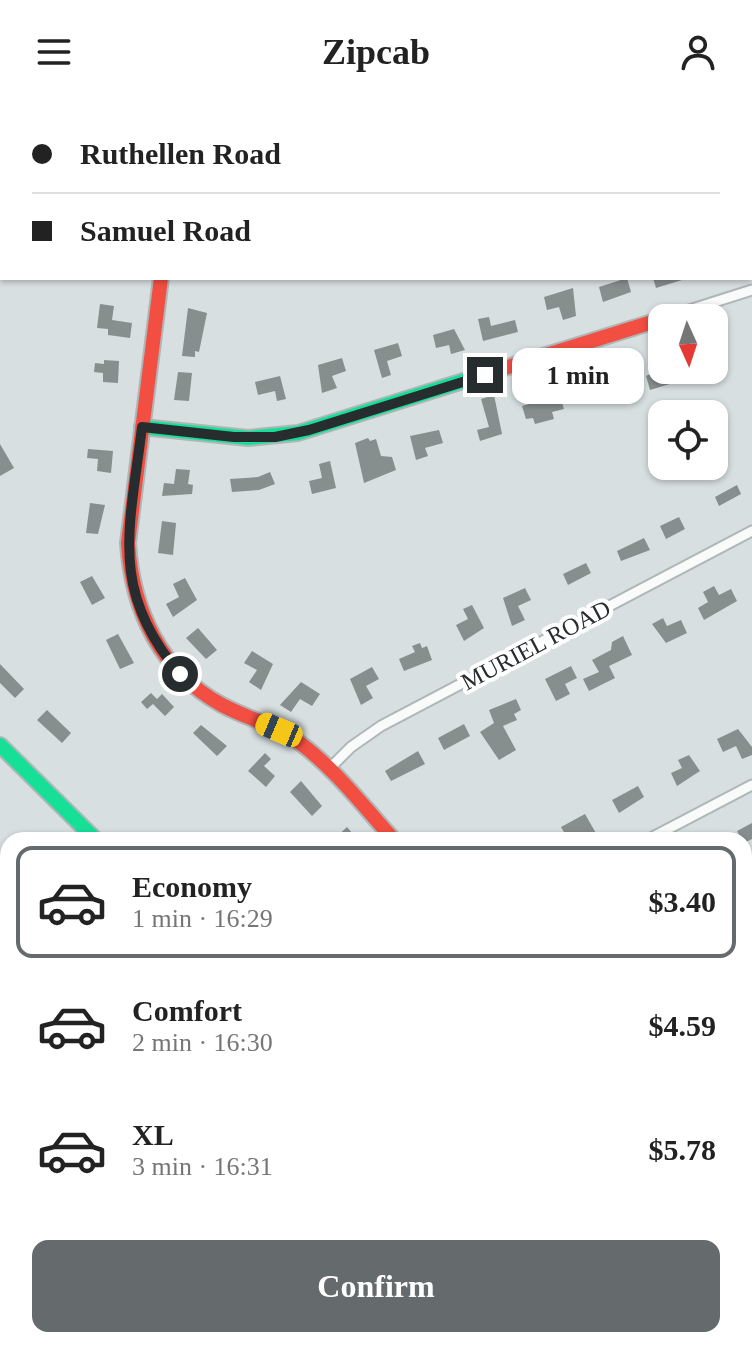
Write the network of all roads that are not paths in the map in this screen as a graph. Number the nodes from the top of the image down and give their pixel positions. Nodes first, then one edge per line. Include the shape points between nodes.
1 (161, 280) edge
2 (752, 290) edge
3 (708, 304) edge
4 (648, 323) edge
5 (142, 427) junction
6 (752, 531) edge
7 (0, 745) edge
8 (328, 770) junction
9 (752, 785) edge
10 (88, 832) edge
11 (386, 832) edge
12 (662, 832) edge
13 (401, 1348) edge
14 (419, 1348) edge

1 - 5 street
2 - 3 street
4 - 5 street via 298,433 248,438
5 - 8 street via 128,557 131,589 146,626 190,684 291,736
6 - 8 street, MURIEL ROAD via 381,726
7 - 10 street
8 - 11 street
9 - 12 street
13 - 14 street

